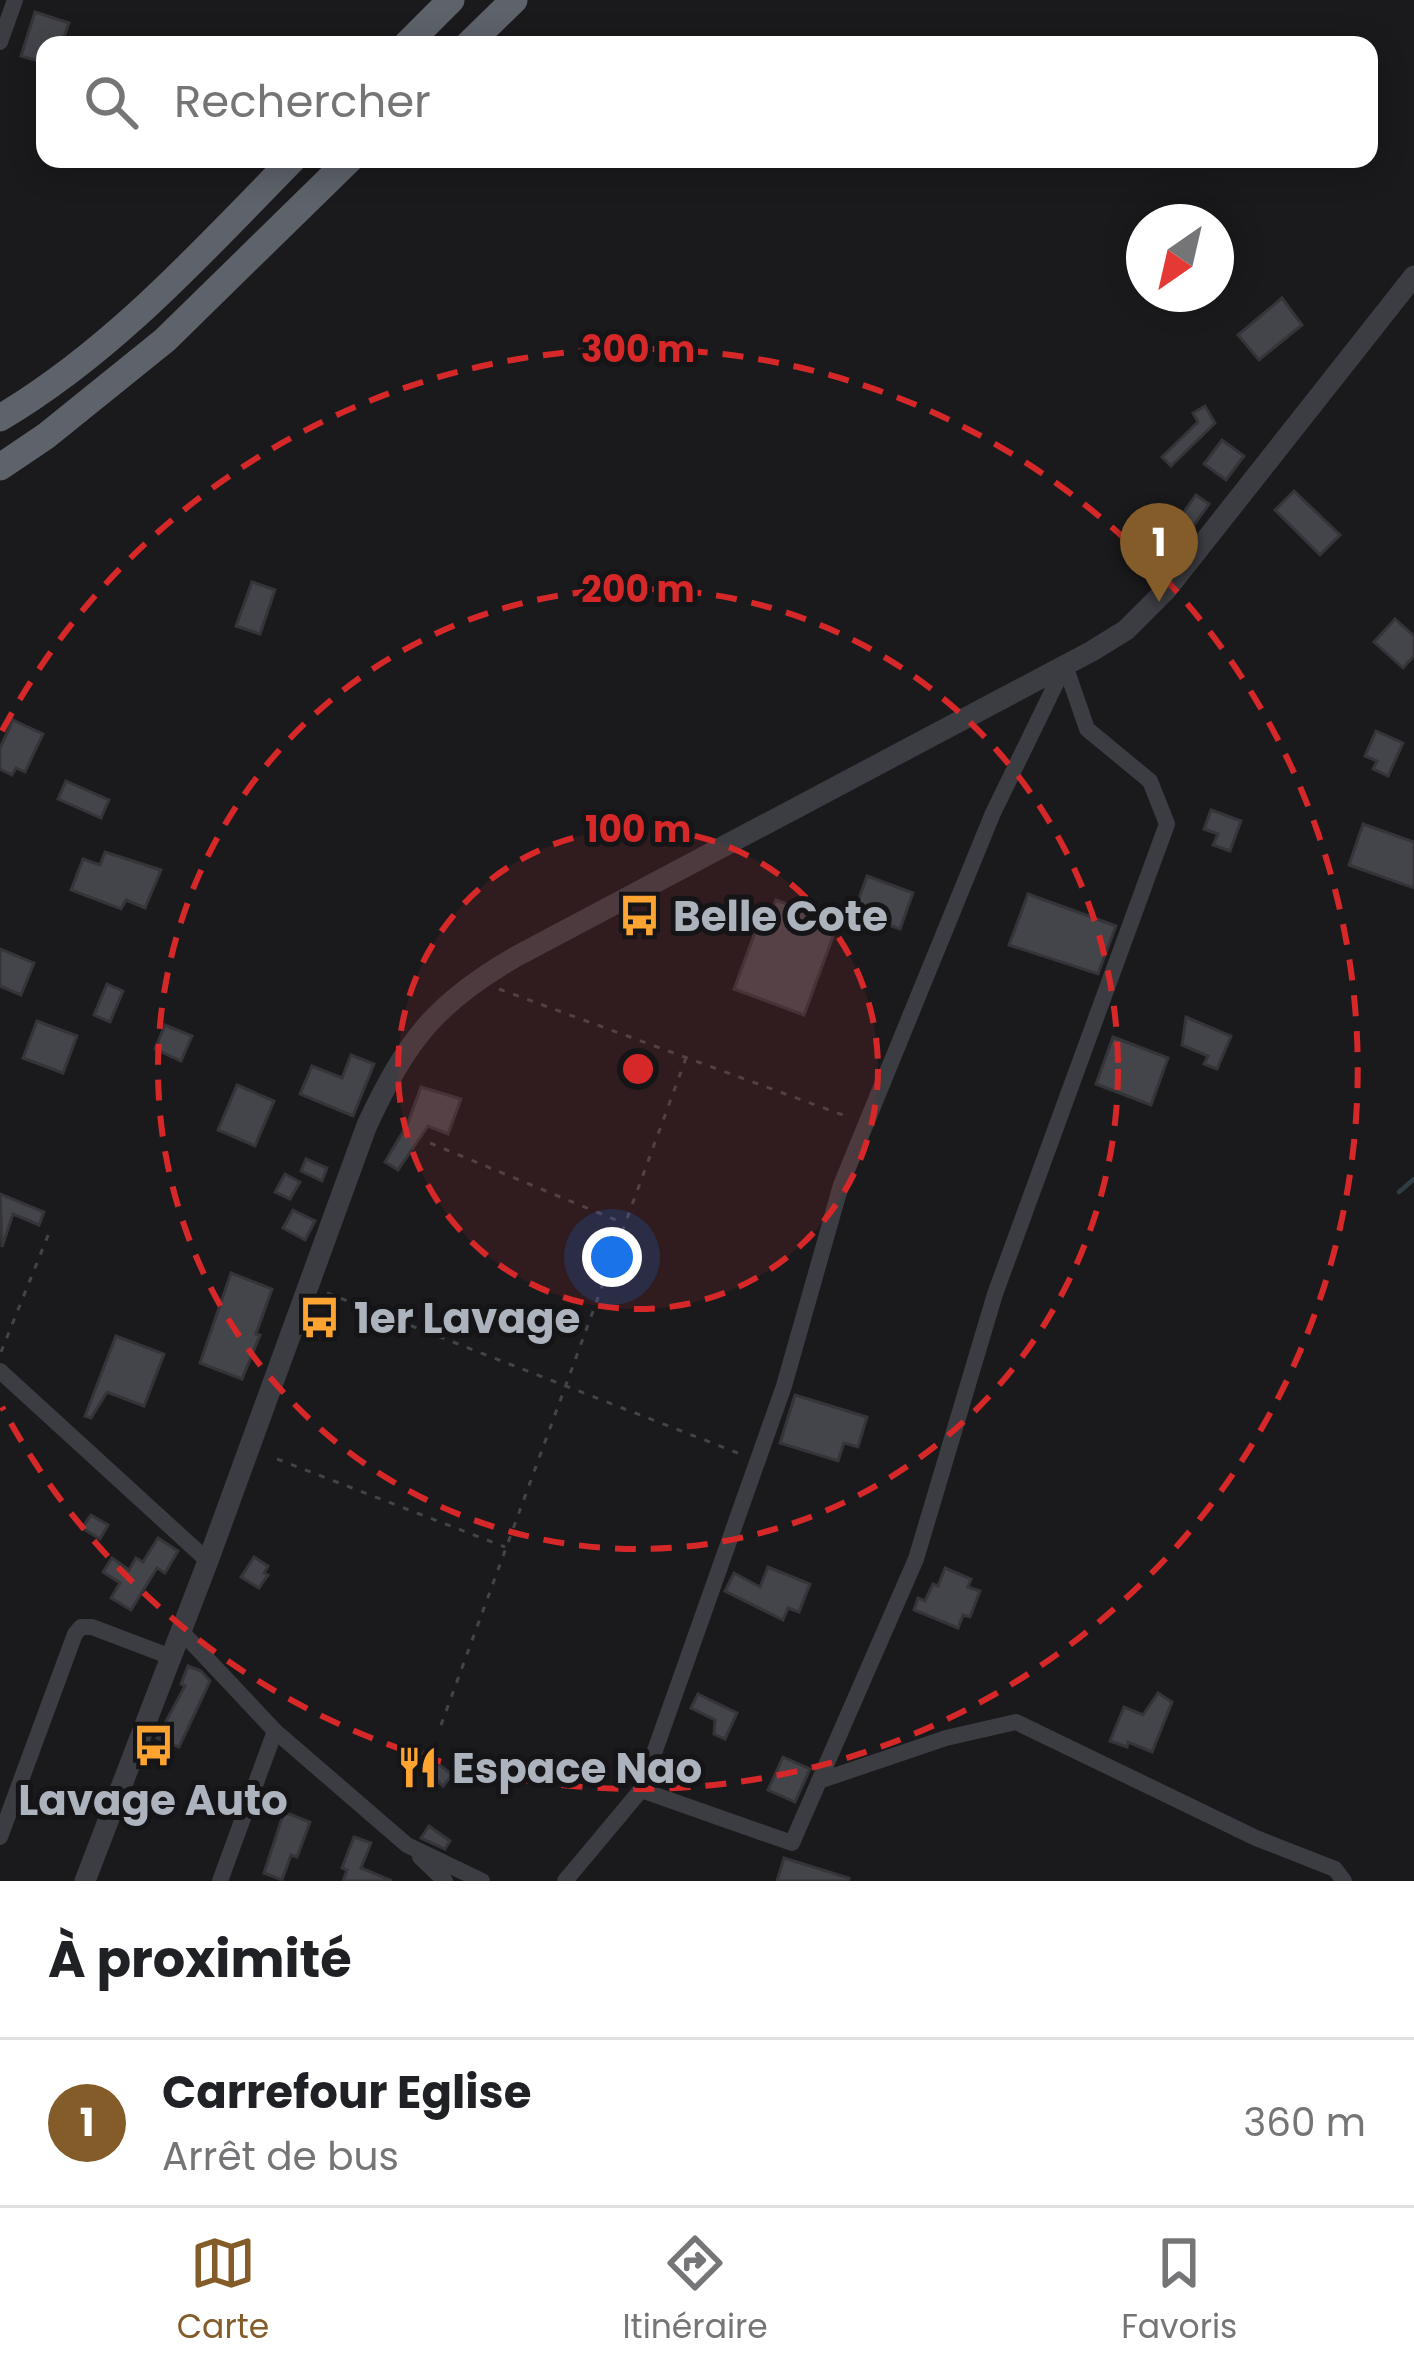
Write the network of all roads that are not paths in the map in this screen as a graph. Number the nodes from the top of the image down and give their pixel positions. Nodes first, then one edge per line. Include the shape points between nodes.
1 (15, 0) edge
2 (451, 0) edge
3 (514, 0) edge
4 (415, 36) edge
5 (477, 36) edge
6 (0, 42) edge
7 (284, 168) edge
8 (341, 168) edge
9 (1414, 276) edge
10 (0, 418) edge
11 (0, 467) edge
12 (1065, 665) junction
13 (2, 1379) edge
14 (208, 1562) junction
15 (181, 1631) junction
16 (171, 1658) junction
17 (275, 1731) junction
18 (819, 1781) junction
19 (641, 1790) junction
20 (0, 1837) edge
21 (407, 1845) junction
22 (85, 1881) edge
23 (220, 1881) edge
24 (446, 1881) edge
25 (482, 1881) edge
26 (565, 1881) edge
27 (1344, 1881) edge

1 - 6 street
2 - 4 highway
3 - 5 highway
7 - 10 highway via 140,314
8 - 11 highway via 165,340
9 - 12 street via 1148,611
12 - 14 street via 475,980 432,1018 396,1064 367,1125
12 - 18 street via 1087,729 1150,781 1167,824 995,1294 916,1559
12 - 19 street via 993,813 841,1184 784,1386
13 - 14 street
14 - 15 street
15 - 16 street
15 - 17 street
16 - 20 street via 81,1627
16 - 22 street
17 - 21 street
17 - 23 street
18 - 19 street via 792,1843
18 - 27 street via 1016,1722 1335,1869
19 - 26 street
21 - 24 street
21 - 25 street

